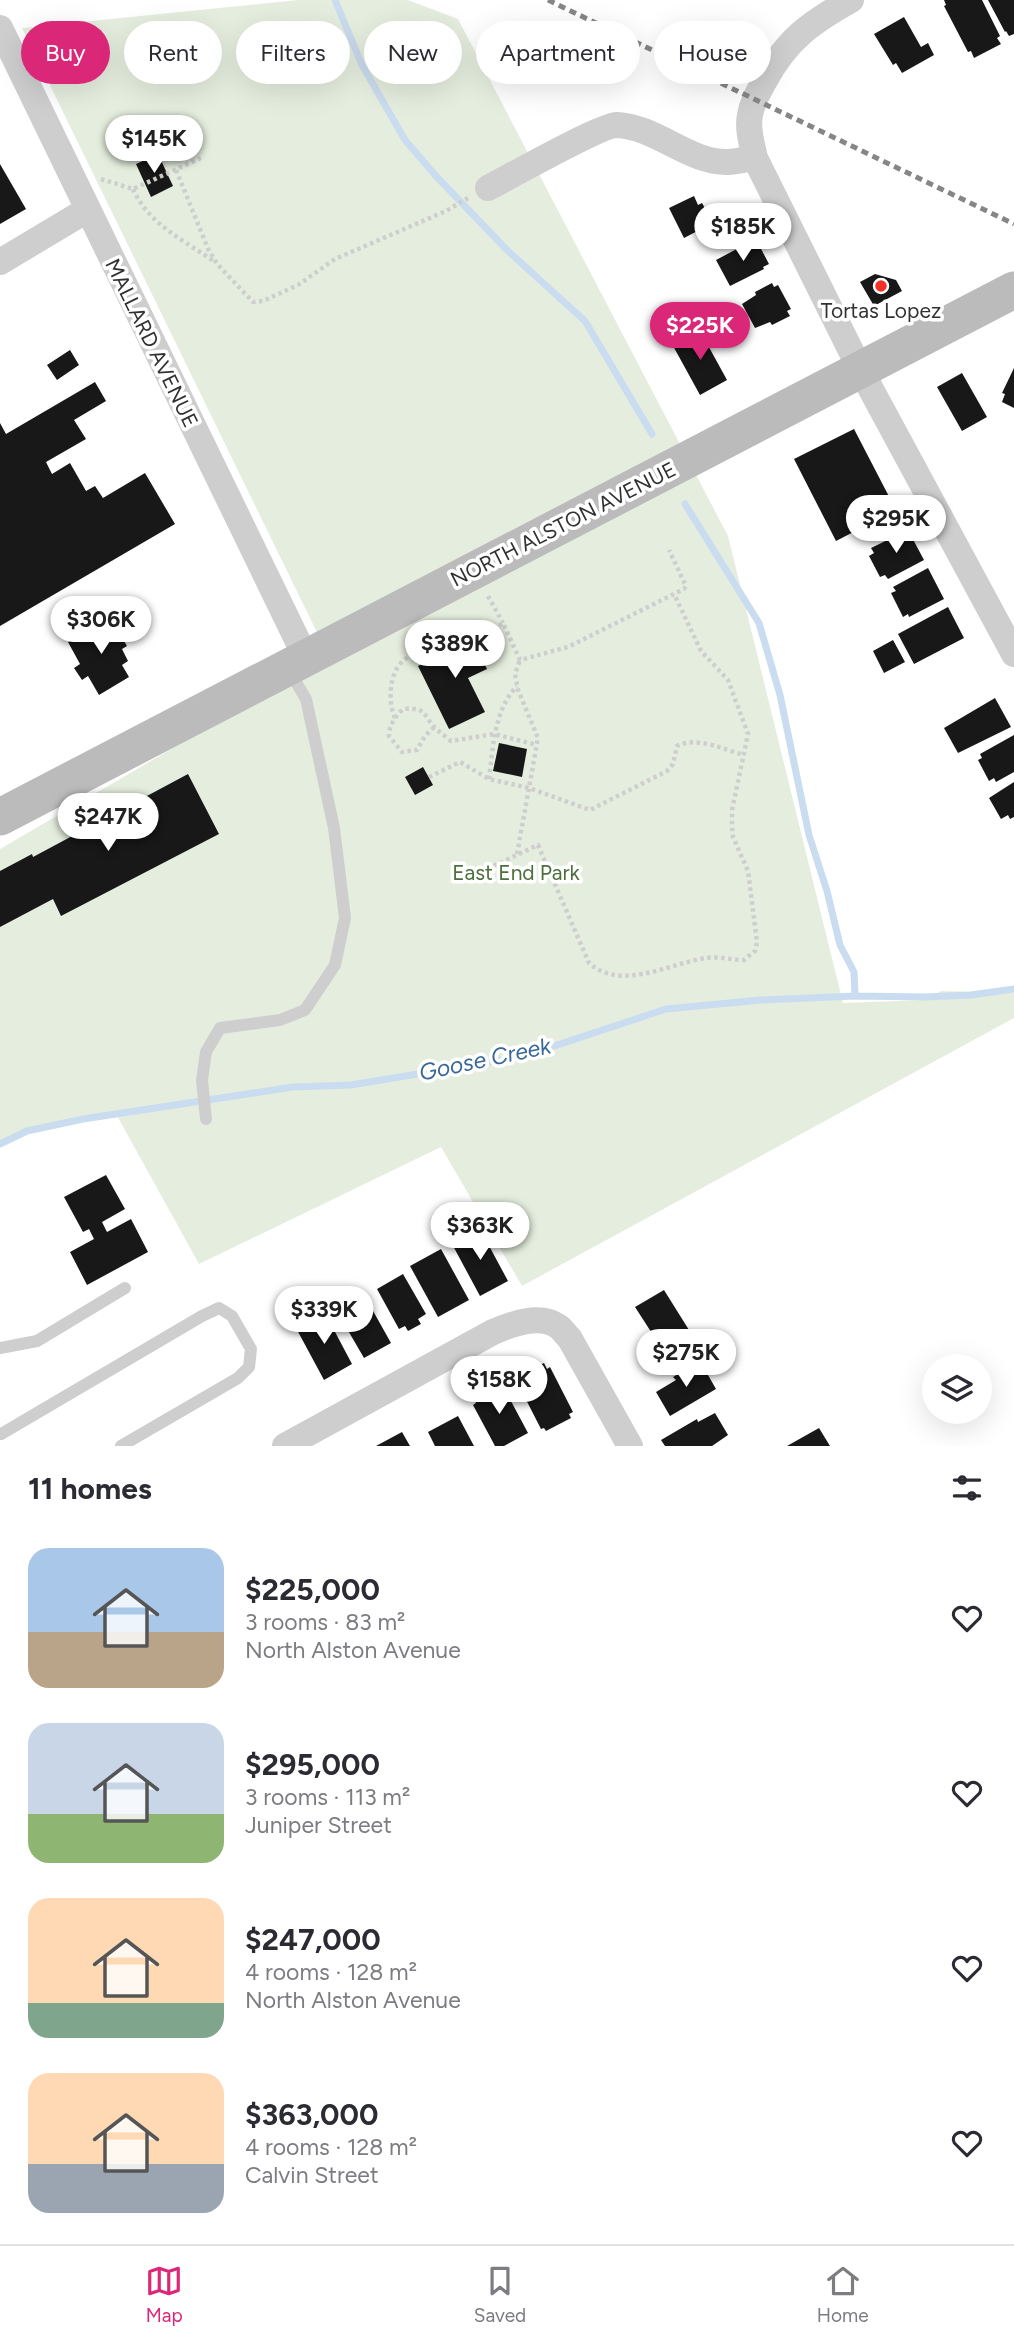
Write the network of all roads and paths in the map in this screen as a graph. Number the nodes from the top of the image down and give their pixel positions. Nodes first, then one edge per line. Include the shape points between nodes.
1 (851, 0) edge
2 (0, 28) edge
3 (201, 158) dead end
4 (755, 158) junction
5 (176, 170) junction
6 (90, 176) dead end
7 (488, 188) dead end
8 (133, 189) junction
9 (87, 210) junction
10 (446, 211) dead end
11 (0, 262) edge
12 (218, 265) junction
13 (1012, 292) edge
14 (860, 369) junction
15 (669, 550) dead end
16 (483, 586) dead end
17 (674, 594) junction
18 (410, 604) junction
19 (503, 624) junction
20 (480, 634) dead end
21 (1014, 652) edge
22 (520, 660) junction
23 (297, 663) junction
24 (517, 685) junction
25 (395, 718) junction
26 (434, 727) junction
27 (494, 734) junction
28 (537, 745) junction
29 (743, 755) junction
30 (429, 777) dead end
31 (489, 779) junction
32 (529, 788) junction
33 (0, 817) edge
34 (517, 855) junction
35 (481, 872) dead end
36 (206, 1119) dead end
37 (125, 1288) dead end
38 (0, 1348) edge
39 (1, 1433) edge
40 (323, 1437) edge
41 (8, 1446) edge
42 (121, 1446) edge
43 (285, 1446) edge
44 (630, 1446) edge

1 - 4 street via 815,20 774,62 749,117
2 - 9 street, MALLARD AVENUE
3 - 5 path
4 - 7 street via 727,162 698,156 642,130 615,125
4 - 14 street
5 - 8 path
5 - 12 path
6 - 8 path
8 - 12 path via 153,220
9 - 11 street
9 - 23 street, MALLARD AVENUE
10 - 12 path via 335,259 298,285 263,301 253,302
13 - 14 main road, NORTH ALSTON AVENUE
14 - 18 main road, NORTH ALSTON AVENUE
14 - 21 street
15 - 17 path via 686,586
16 - 19 path
17 - 22 path via 568,647
17 - 29 path via 701,651 728,680 748,734
18 - 23 main road, NORTH ALSTON AVENUE
18 - 25 path via 421,617 425,643 398,666 391,698
19 - 20 path
19 - 22 path
22 - 24 path
23 - 33 main road, NORTH ALSTON AVENUE
23 - 36 lane via 334,828 345,918 335,965 305,1010 280,1020 220,1028 206,1052 202,1080
24 - 27 path
24 - 28 path via 536,730
25 - 26 path via 403,709 414,708 424,712
25 - 26 path via 389,736 402,752 417,750
26 - 27 path via 451,741
27 - 28 path
27 - 31 path
28 - 32 path
29 - 32 path via 685,742 677,746 667,771 590,810
29 - 34 path via 732,827 748,871 757,942 744,960 709,957 636,975 596,970 538,845
30 - 31 path via 460,762
31 - 32 path
32 - 34 path
34 - 35 path
37 - 38 lane via 37,1340
39 - 41 lane
39 - 42 lane via 202,1316 219,1308 232,1316 251,1349 249,1367 238,1378
40 - 43 street
40 - 44 street via 493,1332 538,1319 558,1326 570,1339

